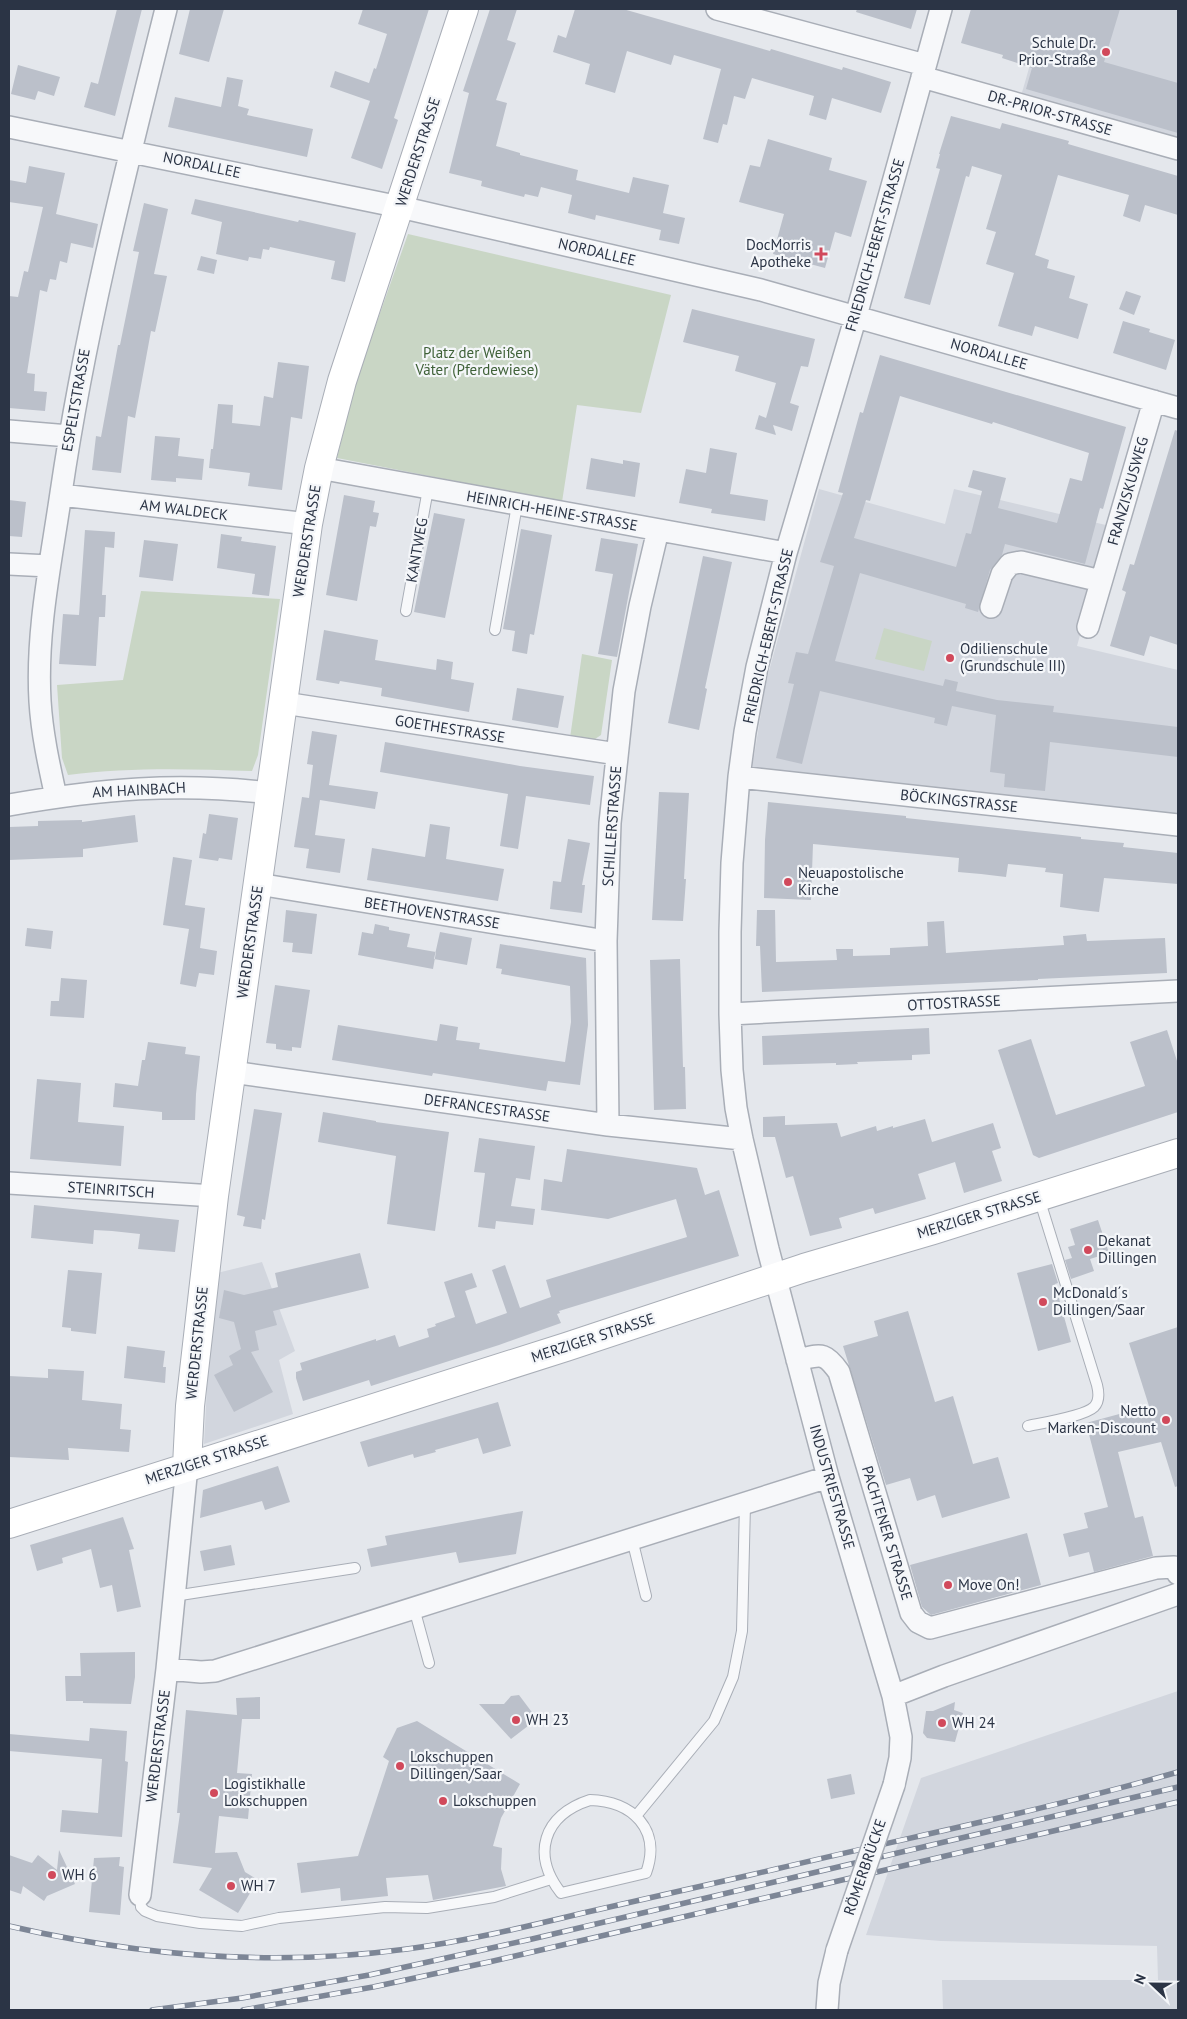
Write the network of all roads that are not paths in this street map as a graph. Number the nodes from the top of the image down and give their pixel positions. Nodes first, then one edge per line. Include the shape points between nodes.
1 (166, 9) edge
2 (464, 9) edge
3 (717, 9) edge
4 (941, 9) edge
5 (924, 71) junction
6 (9, 126) edge
7 (1178, 149) edge
8 (131, 150) junction
9 (400, 207) junction
10 (856, 316) junction
11 (1154, 401) junction
12 (1178, 408) edge
13 (9, 431) edge
14 (69, 436) junction
15 (318, 468) junction
16 (428, 489) junction
17 (61, 495) junction
18 (518, 505) junction
19 (308, 524) junction
20 (658, 530) junction
21 (786, 553) junction
22 (9, 564) edge
23 (49, 566) junction
24 (1102, 581) junction
25 (991, 607) dead end
26 (406, 611) dead end
27 (1088, 627) dead end
28 (495, 630) dead end
29 (284, 703) junction
30 (617, 754) junction
31 (739, 777) junction
32 (270, 793) junction
33 (56, 797) junction
34 (9, 805) edge
35 (1178, 825) edge
36 (258, 884) junction
37 (606, 941) junction
38 (1178, 991) edge
39 (730, 1014) junction
40 (232, 1072) junction
41 (608, 1125) junction
42 (742, 1139) junction
43 (1178, 1153) edge
44 (9, 1183) edge
45 (214, 1196) junction
46 (1038, 1196) junction
47 (775, 1278) junction
48 (797, 1360) junction
49 (1028, 1426) dead end
50 (187, 1466) junction
51 (828, 1477) junction
52 (745, 1504) junction
53 (9, 1524) edge
54 (632, 1539) junction
55 (355, 1568) dead end
56 (1178, 1574) edge
57 (1178, 1594) edge
58 (174, 1596) junction
59 (646, 1596) dead end
60 (414, 1608) junction
61 (429, 1663) dead end
62 (167, 1668) junction
63 (893, 1696) junction
64 (894, 1785) joint
65 (636, 1816) junction
66 (550, 1880) junction
67 (140, 1896) joint
68 (827, 2010) edge

1 - 8 street, ESPELTSTRASSE
2 - 9 street, WERDERSTRASSE
3 - 5 street, DR.-PRIOR-STRASSE
4 - 5 street, FRIEDRICH-EBERT-STRASSE
5 - 7 street, DR.-PRIOR-STRASSE
5 - 10 street, FRIEDRICH-EBERT-STRASSE
6 - 8 street, NORDALLEE
8 - 9 street, NORDALLEE
8 - 14 street, ESPELTSTRASSE via 96,296
9 - 10 street, NORDALLEE via 761,290
9 - 15 street, WERDERSTRASSE via 342,381
10 - 11 street, NORDALLEE
10 - 21 street, FRIEDRICH-EBERT-STRASSE
11 - 12 street, NORDALLEE
11 - 24 street, FRANZISKUSWEG
13 - 14 street
14 - 17 street, ESPELTSTRASSE
15 - 16 street, HEINRICH-HEINE-STRASSE
15 - 19 street, WERDERSTRASSE
16 - 18 street, HEINRICH-HEINE-STRASSE
16 - 26 lane, KANTWEG
17 - 19 street, AM WALDECK
17 - 23 street, ESPELTSTRASSE
18 - 20 street, HEINRICH-HEINE-STRASSE
18 - 28 lane
19 - 29 street, WERDERSTRASSE
20 - 21 street, HEINRICH-HEINE-STRASSE
20 - 30 street, SCHILLERSTRASSE via 624,691
21 - 31 street, FRIEDRICH-EBERT-STRASSE via 757,667
22 - 23 street
23 - 33 street, ESPELTSTRASSE via 40,654 40,702 45,747
24 - 25 street via 1021,562 1010,564 1002,574
24 - 27 street, FRANZISKUSWEG
29 - 30 street, GOETHESTRASSE
29 - 32 street, WERDERSTRASSE
30 - 37 street, SCHILLERSTRASSE via 610,823
31 - 35 street, BÖCKINGSTRASSE
31 - 39 street, FRIEDRICH-EBERT-STRASSE via 732,862
32 - 33 street, AM HAINBACH via 195,786
32 - 36 street, WERDERSTRASSE
33 - 34 street, AM HAINBACH
36 - 37 street, BEETHOVENSTRASSE
36 - 40 street, WERDERSTRASSE
37 - 41 street, SCHILLERSTRASSE
38 - 39 street, OTTOSTRASSE
39 - 42 street, FRIEDRICH-EBERT-STRASSE via 736,1108
40 - 41 street, DEFRANCESTRASSE
40 - 45 street, WERDERSTRASSE
41 - 42 street, DEFRANCESTRASSE
42 - 47 street, FRIEDRICH-EBERT-STRASSE
43 - 46 street, MERZIGER STRASSE
44 - 45 street, STEINRITSCH
45 - 50 street, WERDERSTRASSE via 190,1406
46 - 47 street, MERZIGER STRASSE
46 - 49 lane via 1099,1397 1088,1411
47 - 48 street, INDUSTRIESTRASSE
47 - 50 street, MERZIGER STRASSE
48 - 51 street, INDUSTRIESTRASSE
48 - 56 street, PACHTENER STRASSE via 819,1355 829,1359 839,1372 910,1613 918,1622 930,1628 1156,1568 1174,1567
50 - 53 street, MERZIGER STRASSE
50 - 58 street, WERDERSTRASSE
51 - 52 street
51 - 63 street, INDUSTRIESTRASSE
52 - 54 street
52 - 65 lane via 742,1630 733,1677 714,1721
54 - 59 lane
54 - 60 street
55 - 58 lane
57 - 63 street
58 - 62 street, WERDERSTRASSE
60 - 61 lane
60 - 62 street via 214,1671
62 - 67 street, WERDERSTRASSE
63 - 64 street, INDUSTRIESTRASSE via 901,1737
64 - 68 street, RÖMERBRÜCKE, bridge via 836,1950
65 - 66 lane via 607,1800 573,1805 549,1830 544,1846
65 - 66 lane via 646,1830 651,1846 646,1873 561,1893
66 - 67 lane via 494,1897 427,1908 385,1907 279,1918 242,1926 200,1924 156,1916 141,1907

